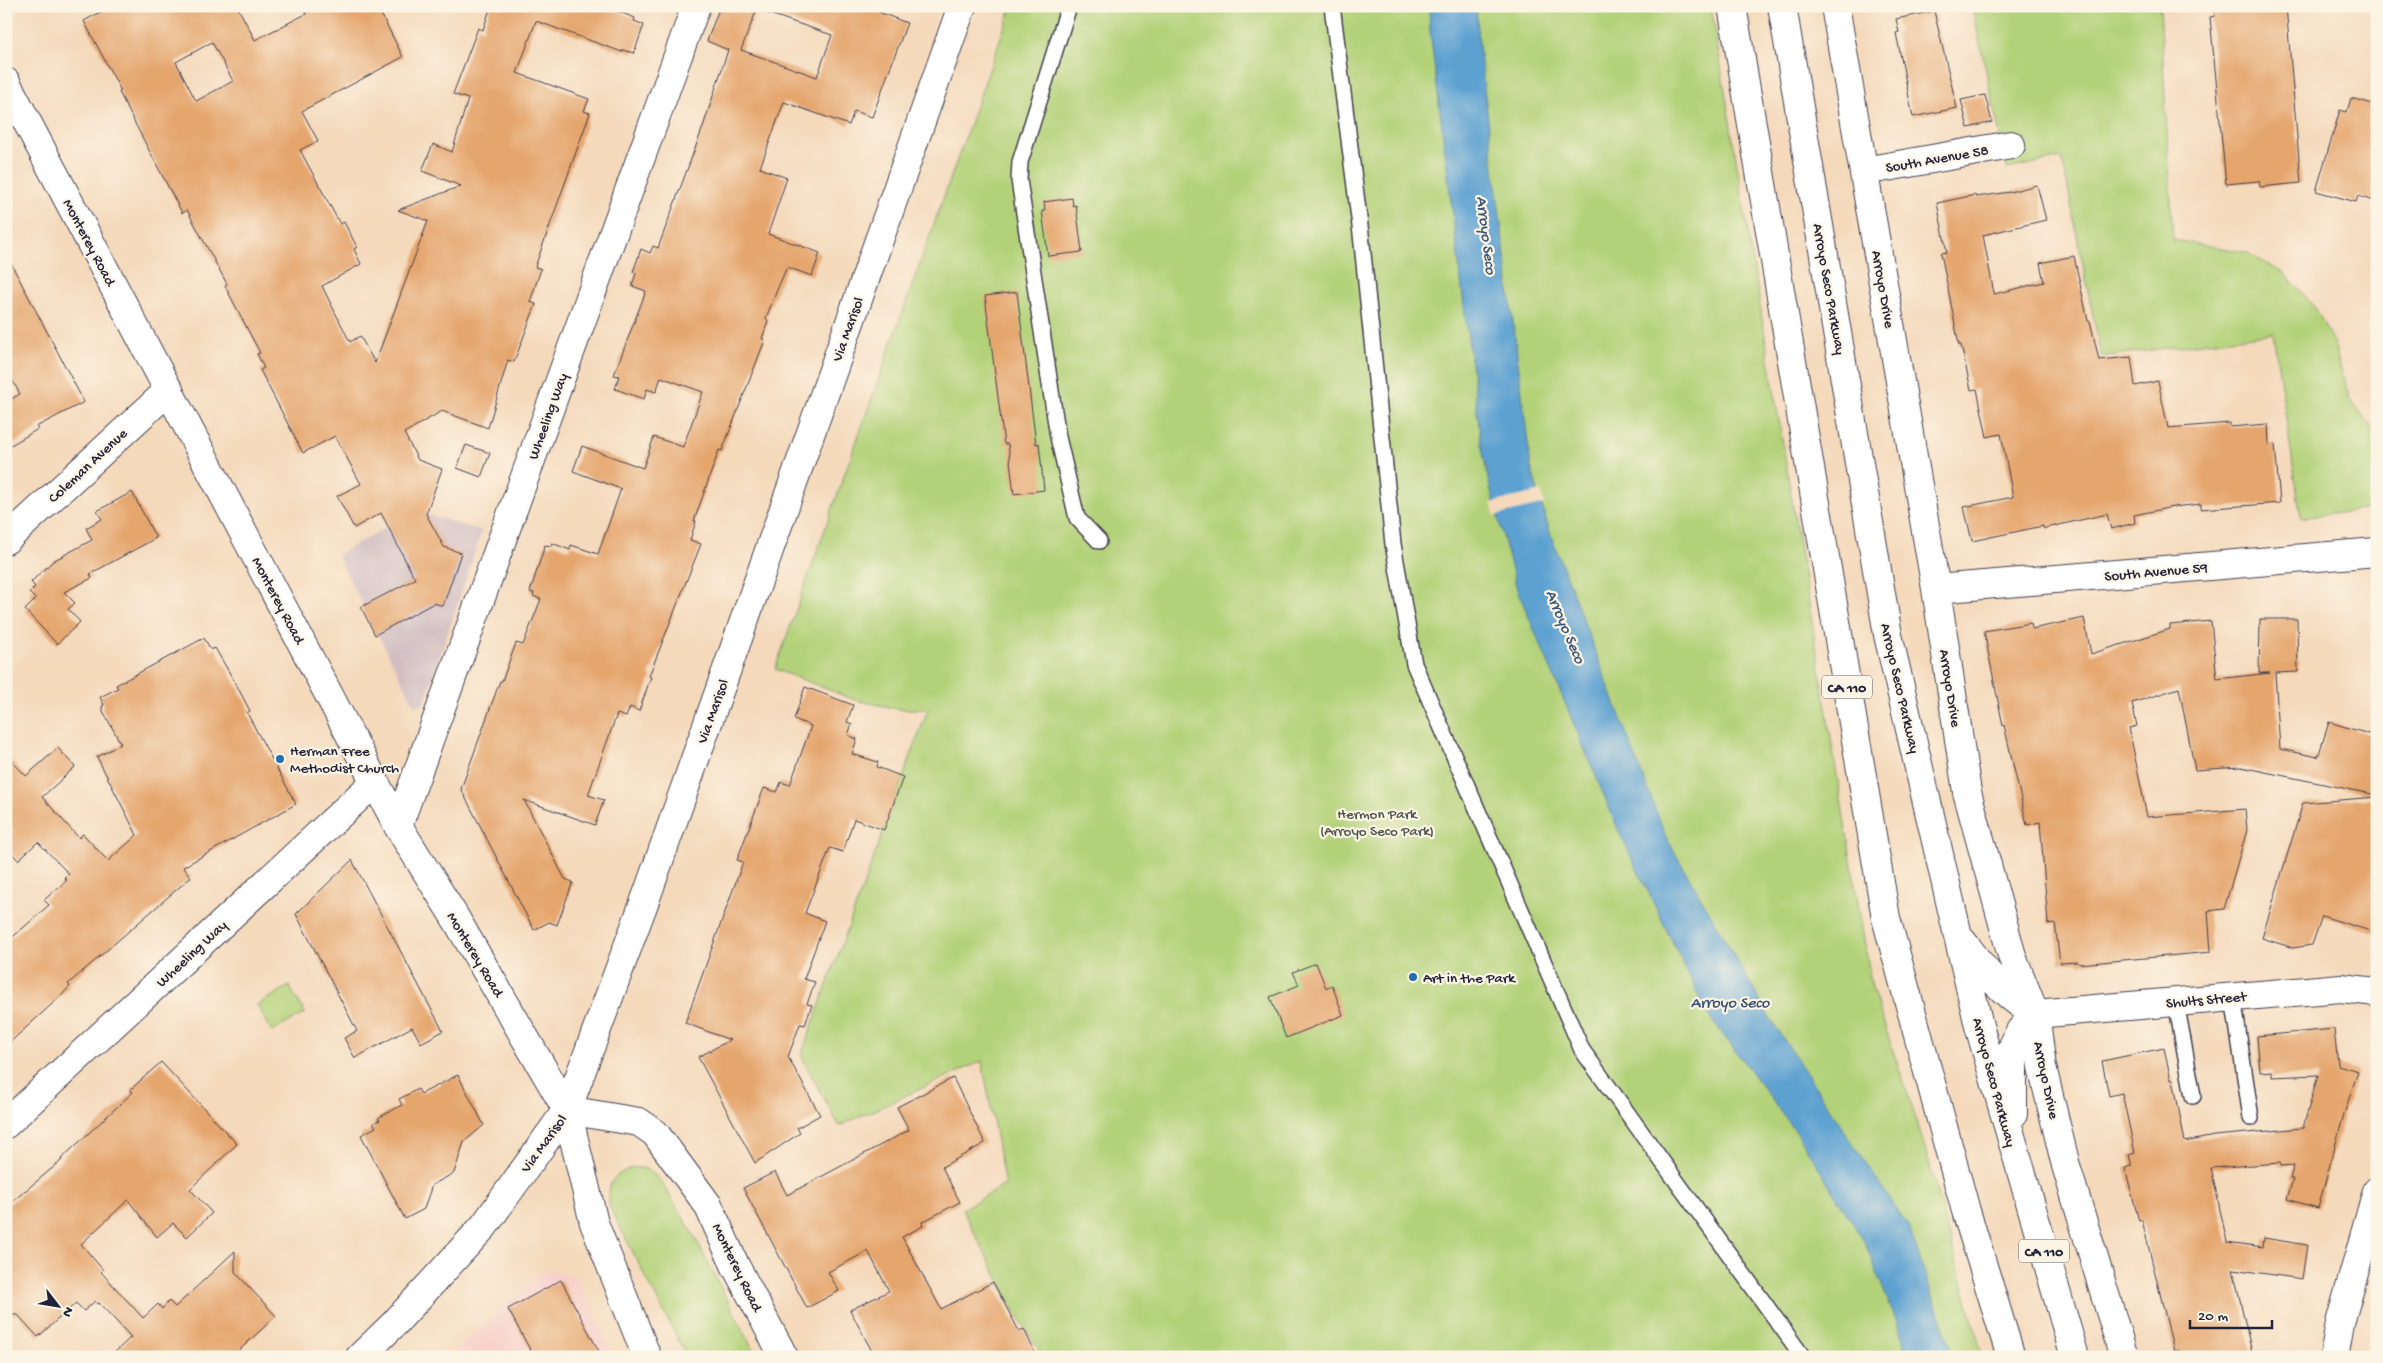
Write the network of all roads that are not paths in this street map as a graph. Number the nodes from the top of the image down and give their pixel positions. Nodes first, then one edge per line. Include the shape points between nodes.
1 (696, 6) edge
2 (962, 6) edge
3 (1067, 6) edge
4 (1332, 6) edge
5 (1732, 6) edge
6 (1782, 6) edge
7 (1835, 6) edge
8 (6, 82) edge
9 (2011, 145) dead end
10 (1864, 172) junction
11 (169, 390) junction
12 (6, 540) edge
13 (1099, 541) dead end
14 (2377, 552) edge
15 (1936, 590) junction
16 (375, 782) junction
17 (398, 826) junction
18 (1957, 934) junction
19 (2377, 992) edge
20 (2233, 997) junction
21 (2176, 1002) junction
22 (2035, 1014) junction
23 (2193, 1096) dead end
24 (567, 1110) junction
25 (2251, 1118) dead end
26 (6, 1124) edge
27 (2012, 1146) junction
28 (2377, 1192) edge
29 (2370, 1240) edge
30 (360, 1357) edge
31 (647, 1357) edge
32 (784, 1357) edge
33 (1803, 1357) edge
34 (2010, 1357) edge
35 (2075, 1357) edge
36 (2124, 1357) edge
37 (2334, 1357) edge

1 - 17 main road, Wheeling Way
2 - 24 main road, Via Marisol via 648,892
3 - 13 lane via 1020,162 1019,180 1058,437 1078,518
4 - 33 lane via 1362,234 1393,544 1414,664 1582,1050
5 - 34 main road, CA 110 via 1886,918 1966,1211
6 - 18 main road, Arroyo Seco Parkway / CA 110 via 1888,635
7 - 10 main road, Arroyo Drive
8 - 11 main road, Monterey Road
9 - 10 main road, South Avenue 58
10 - 15 main road, Arroyo Drive
11 - 12 main road, Coleman Avenue
11 - 16 main road, Monterey Road
14 - 15 main road, South Avenue 59
15 - 22 main road, Arroyo Drive via 1966,792 2012,956
16 - 17 main road, Monterey Road
16 - 26 main road, Wheeling Way
17 - 24 main road, Monterey Road
18 - 22 main road via 2001,990
18 - 27 main road, Arroyo Seco Parkway / CA 110
19 - 20 main road, Shults Street via 2341,988
20 - 21 main road, Shults Street
20 - 25 lane
21 - 22 main road, Shults Street
21 - 23 lane
22 - 27 main road via 2020,1031 2013,1046
22 - 36 main road, Arroyo Drive via 2042,1067 2066,1166
24 - 30 main road, Via Marisol via 484,1226
24 - 31 main road, Monterey Road via 594,1223
24 - 32 main road, Monterey Road via 638,1122 654,1133 708,1204 735,1265
27 - 35 main road, Arroyo Seco Parkway / CA 110
28 - 29 main road
29 - 37 main road via 2340,1323

